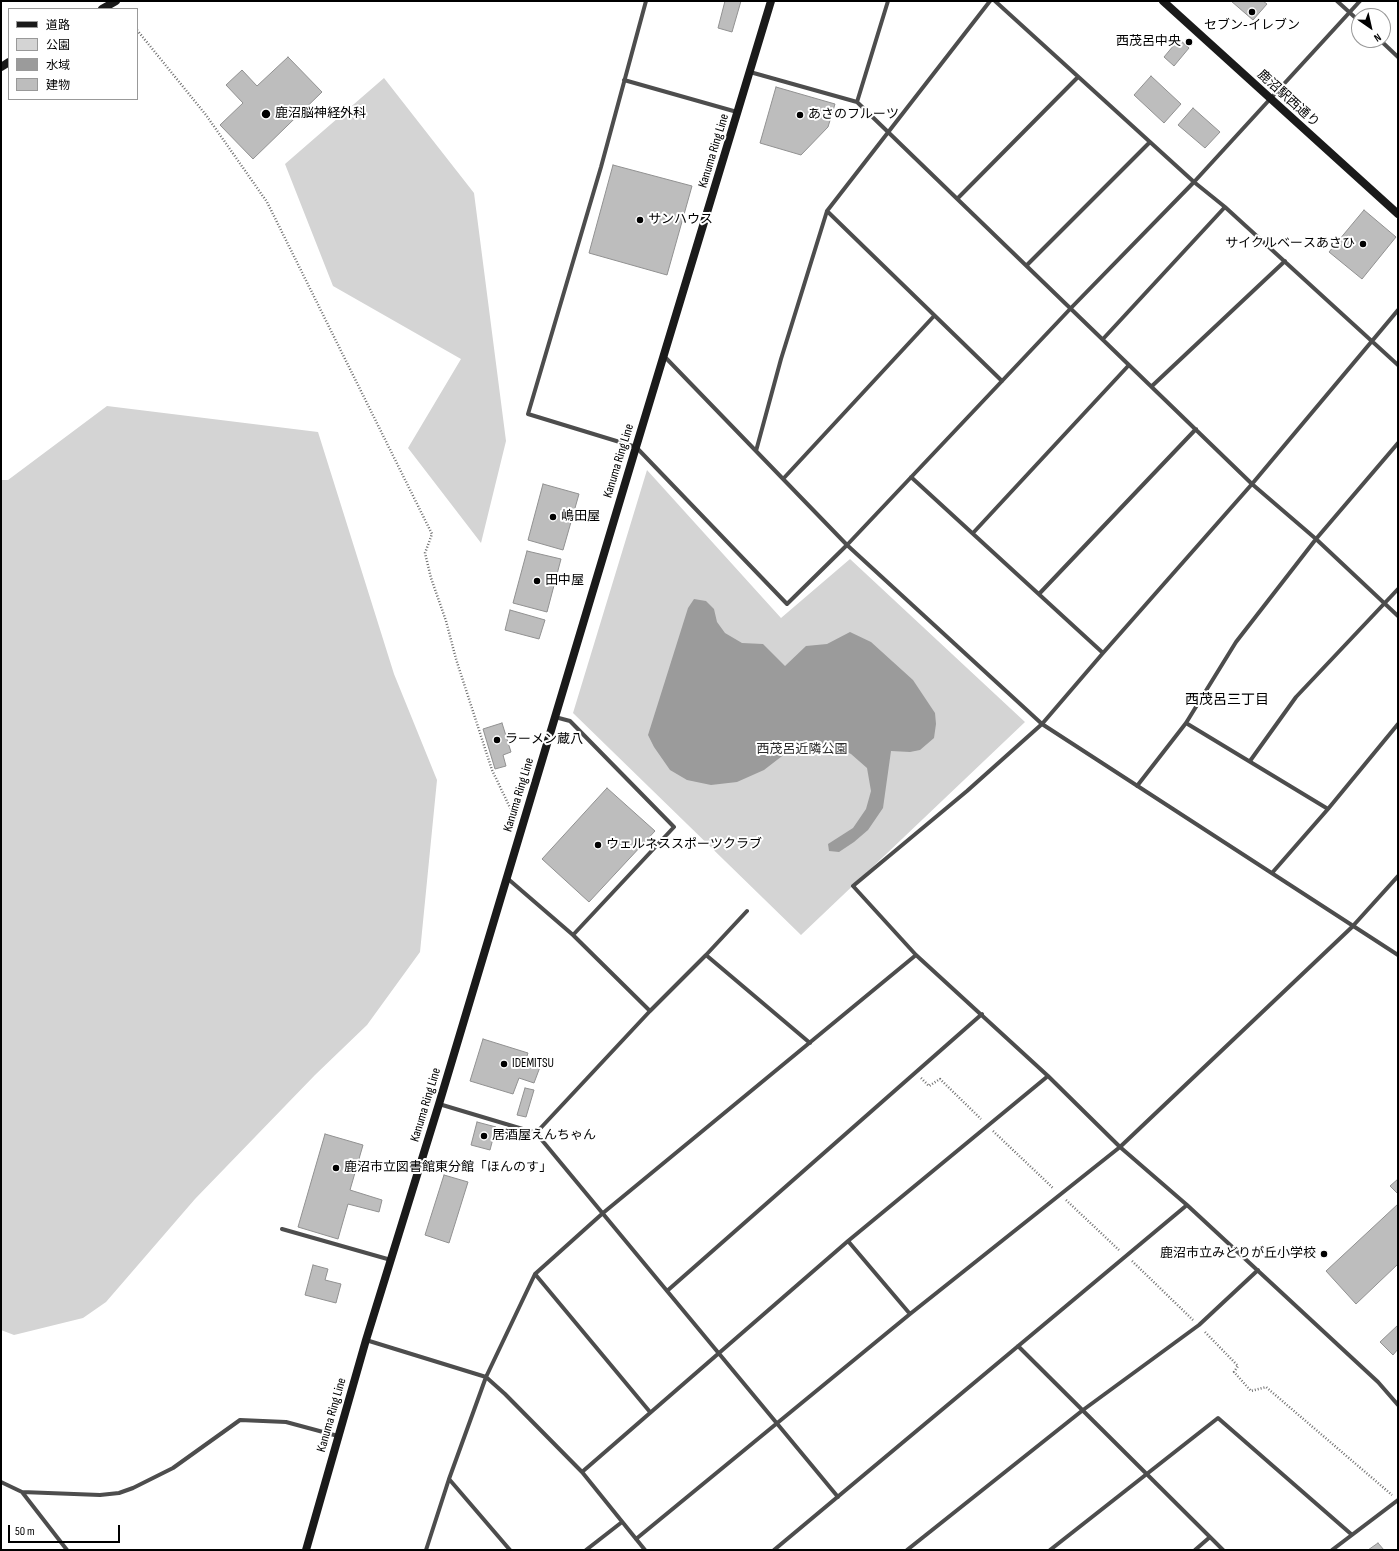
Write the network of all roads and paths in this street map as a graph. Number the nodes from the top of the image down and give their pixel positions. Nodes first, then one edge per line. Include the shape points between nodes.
1 (116, 1) edge
2 (646, 1) edge
3 (771, 1) edge
4 (888, 1) edge
5 (990, 1) edge
6 (994, 1) edge
7 (1163, 1) edge
8 (1337, 1) edge
9 (1360, 1) edge
10 (104, 8) edge
11 (1350, 12) junction
12 (138, 31) edge
13 (1388, 48) edge
14 (1398, 57) edge
15 (750, 72) junction
16 (1078, 77) junction
17 (624, 80) junction
18 (1270, 98) junction
19 (857, 102) junction
20 (738, 112) junction
21 (890, 132) junction
22 (1150, 142) junction
23 (1194, 182) junction
24 (958, 198) junction
25 (1225, 207) junction
26 (827, 211) junction
27 (1398, 214) edge
28 (1285, 261) junction
29 (1027, 265) junction
30 (1071, 308) junction
31 (1398, 310) edge
32 (934, 316) junction
33 (1102, 338) junction
34 (1371, 342) junction
35 (663, 355) junction
36 (1130, 365) junction
37 (1398, 365) edge
38 (1002, 381) junction
39 (1152, 386) junction
40 (1196, 429) junction
41 (1398, 443) edge
42 (636, 447) junction
43 (756, 451) junction
44 (911, 477) junction
45 (783, 479) junction
46 (1252, 484) junction
47 (973, 533) junction
48 (1316, 539) junction
49 (847, 545) junction
50 (1398, 589) edge
51 (1039, 594) junction
52 (1384, 604) junction
53 (1398, 616) edge
54 (1103, 653) junction
55 (555, 717) junction
56 (1186, 723) junction
57 (1042, 724) junction
58 (1398, 724) edge
59 (1250, 761) junction
60 (1137, 786) junction
61 (1328, 809) junction
62 (521, 831) junction
63 (1272, 873) junction
64 (1398, 876) edge
65 (507, 878) junction
66 (747, 912) dead end
67 (1352, 927) junction
68 (573, 935) junction
69 (706, 955) junction
70 (916, 955) junction
71 (1398, 955) edge
72 (650, 1011) junction
73 (982, 1014) junction
74 (810, 1043) junction
75 (915, 1073) junction
76 (1048, 1076) junction
77 (439, 1104) junction
78 (989, 1127) junction
79 (536, 1133) junction
80 (1120, 1147) junction
81 (1060, 1194) junction
82 (1187, 1205) junction
83 (603, 1213) junction
84 (282, 1229) dead end
85 (848, 1241) junction
86 (391, 1260) junction
87 (1258, 1270) junction
88 (535, 1274) junction
89 (668, 1291) junction
90 (910, 1314) junction
91 (1200, 1325) junction
92 (366, 1340) junction
93 (1018, 1346) junction
94 (718, 1353) junction
95 (486, 1377) junction
96 (1398, 1405) edge
97 (1083, 1410) junction
98 (650, 1412) junction
99 (778, 1424) junction
100 (338, 1436) junction
101 (582, 1472) junction
102 (1146, 1474) junction
103 (449, 1479) junction
104 (1, 1482) edge
105 (22, 1492) junction
106 (838, 1497) junction
107 (1398, 1500) edge
108 (622, 1522) junction
109 (1351, 1534) junction
110 (1210, 1537) junction
111 (636, 1539) junction
112 (67, 1550) edge
113 (306, 1550) edge
114 (426, 1550) edge
115 (510, 1550) edge
116 (586, 1550) edge
117 (645, 1550) edge
118 (774, 1550) edge
119 (906, 1550) edge
120 (1050, 1550) edge
121 (1194, 1550) edge
122 (1223, 1550) edge
123 (1332, 1550) edge

1 - 10 main road
2 - 17 street
3 - 15 main road, Kanuma Ring Line
4 - 19 street
5 - 21 street
6 - 16 street
7 - 18 main road, 鹿沼駅西通り
8 - 11 street
9 - 11 street
11 - 18 street
12 - 62 path via 206,115 267,202 432,534 425,553 431,578 492,770
13 - 14 street
15 - 19 street
15 - 20 main road, Kanuma Ring Line
16 - 22 street
16 - 24 street
17 - 20 street
17 - 42 street via 528,414
18 - 23 street
18 - 27 main road, 鹿沼駅西通り
19 - 21 street
20 - 35 main road, Kanuma Ring Line
21 - 24 street
21 - 26 street
22 - 23 street
22 - 29 street
23 - 25 street
23 - 30 street
24 - 29 street
25 - 28 street
25 - 33 street
26 - 32 street
26 - 43 street via 781,359
28 - 34 street
28 - 39 street
29 - 30 street
30 - 33 street
30 - 38 street
31 - 34 street
32 - 38 street
32 - 45 street
33 - 36 street
34 - 37 street
34 - 46 street
35 - 42 main road, Kanuma Ring Line
35 - 43 street
36 - 39 street
36 - 47 street
38 - 44 street
39 - 40 street
40 - 46 street
40 - 51 street
41 - 48 street
42 - 49 street via 787,604
42 - 55 main road, Kanuma Ring Line
43 - 45 street
44 - 47 street
44 - 49 street
45 - 49 street
46 - 48 street
46 - 54 street
47 - 51 street
48 - 52 street
48 - 56 street via 1236,642
49 - 57 street
50 - 52 street
51 - 54 street
52 - 53 street
52 - 59 street via 1296,697
54 - 57 street
55 - 62 main road, Kanuma Ring Line
55 - 68 street via 570,721 674,827
56 - 59 street
56 - 60 street
57 - 60 street
57 - 70 street via 967,791 853,886
58 - 61 street
59 - 61 street
60 - 63 street
61 - 63 street
62 - 65 main road, Kanuma Ring Line
63 - 67 street
64 - 67 street
65 - 68 street
65 - 77 main road, Kanuma Ring Line
66 - 69 street
67 - 71 street
67 - 80 street
68 - 72 street
69 - 72 street
69 - 74 street
70 - 73 street
70 - 74 street
72 - 79 street
73 - 75 street
73 - 76 street
74 - 83 street
75 - 78 path via 930,1086 940,1079
75 - 89 street
76 - 78 street
76 - 80 street
77 - 79 street
77 - 86 main road, Kanuma Ring Line
78 - 81 path
78 - 85 street
79 - 83 street
80 - 81 street
80 - 82 street
81 - 90 street
82 - 87 street
82 - 93 street
83 - 88 street
83 - 89 street
84 - 86 street
85 - 90 street
85 - 94 street
86 - 92 main road, Kanuma Ring Line
87 - 91 street
87 - 96 street via 1378,1382
88 - 95 street
88 - 98 street
89 - 94 street
90 - 99 street
91 - 97 street
91 - 107 path via 1238,1366 1234,1372 1251,1391 1266,1387
92 - 95 street
92 - 100 main road, Kanuma Ring Line
93 - 97 street
93 - 106 street
94 - 98 street
94 - 99 street
95 - 101 street
95 - 103 street
97 - 102 street
97 - 119 street
98 - 101 street
99 - 106 street
99 - 111 street
100 - 105 street via 286,1422 240,1420 173,1468 119,1493 100,1496
100 - 113 main road, Kanuma Ring Line
101 - 108 street
102 - 109 street via 1218,1418
102 - 110 street
102 - 120 street
103 - 114 street
103 - 115 street
104 - 105 street
105 - 112 street
106 - 118 street
107 - 109 street
108 - 111 street
108 - 116 street
109 - 123 street
110 - 121 street
110 - 122 street
111 - 117 street

